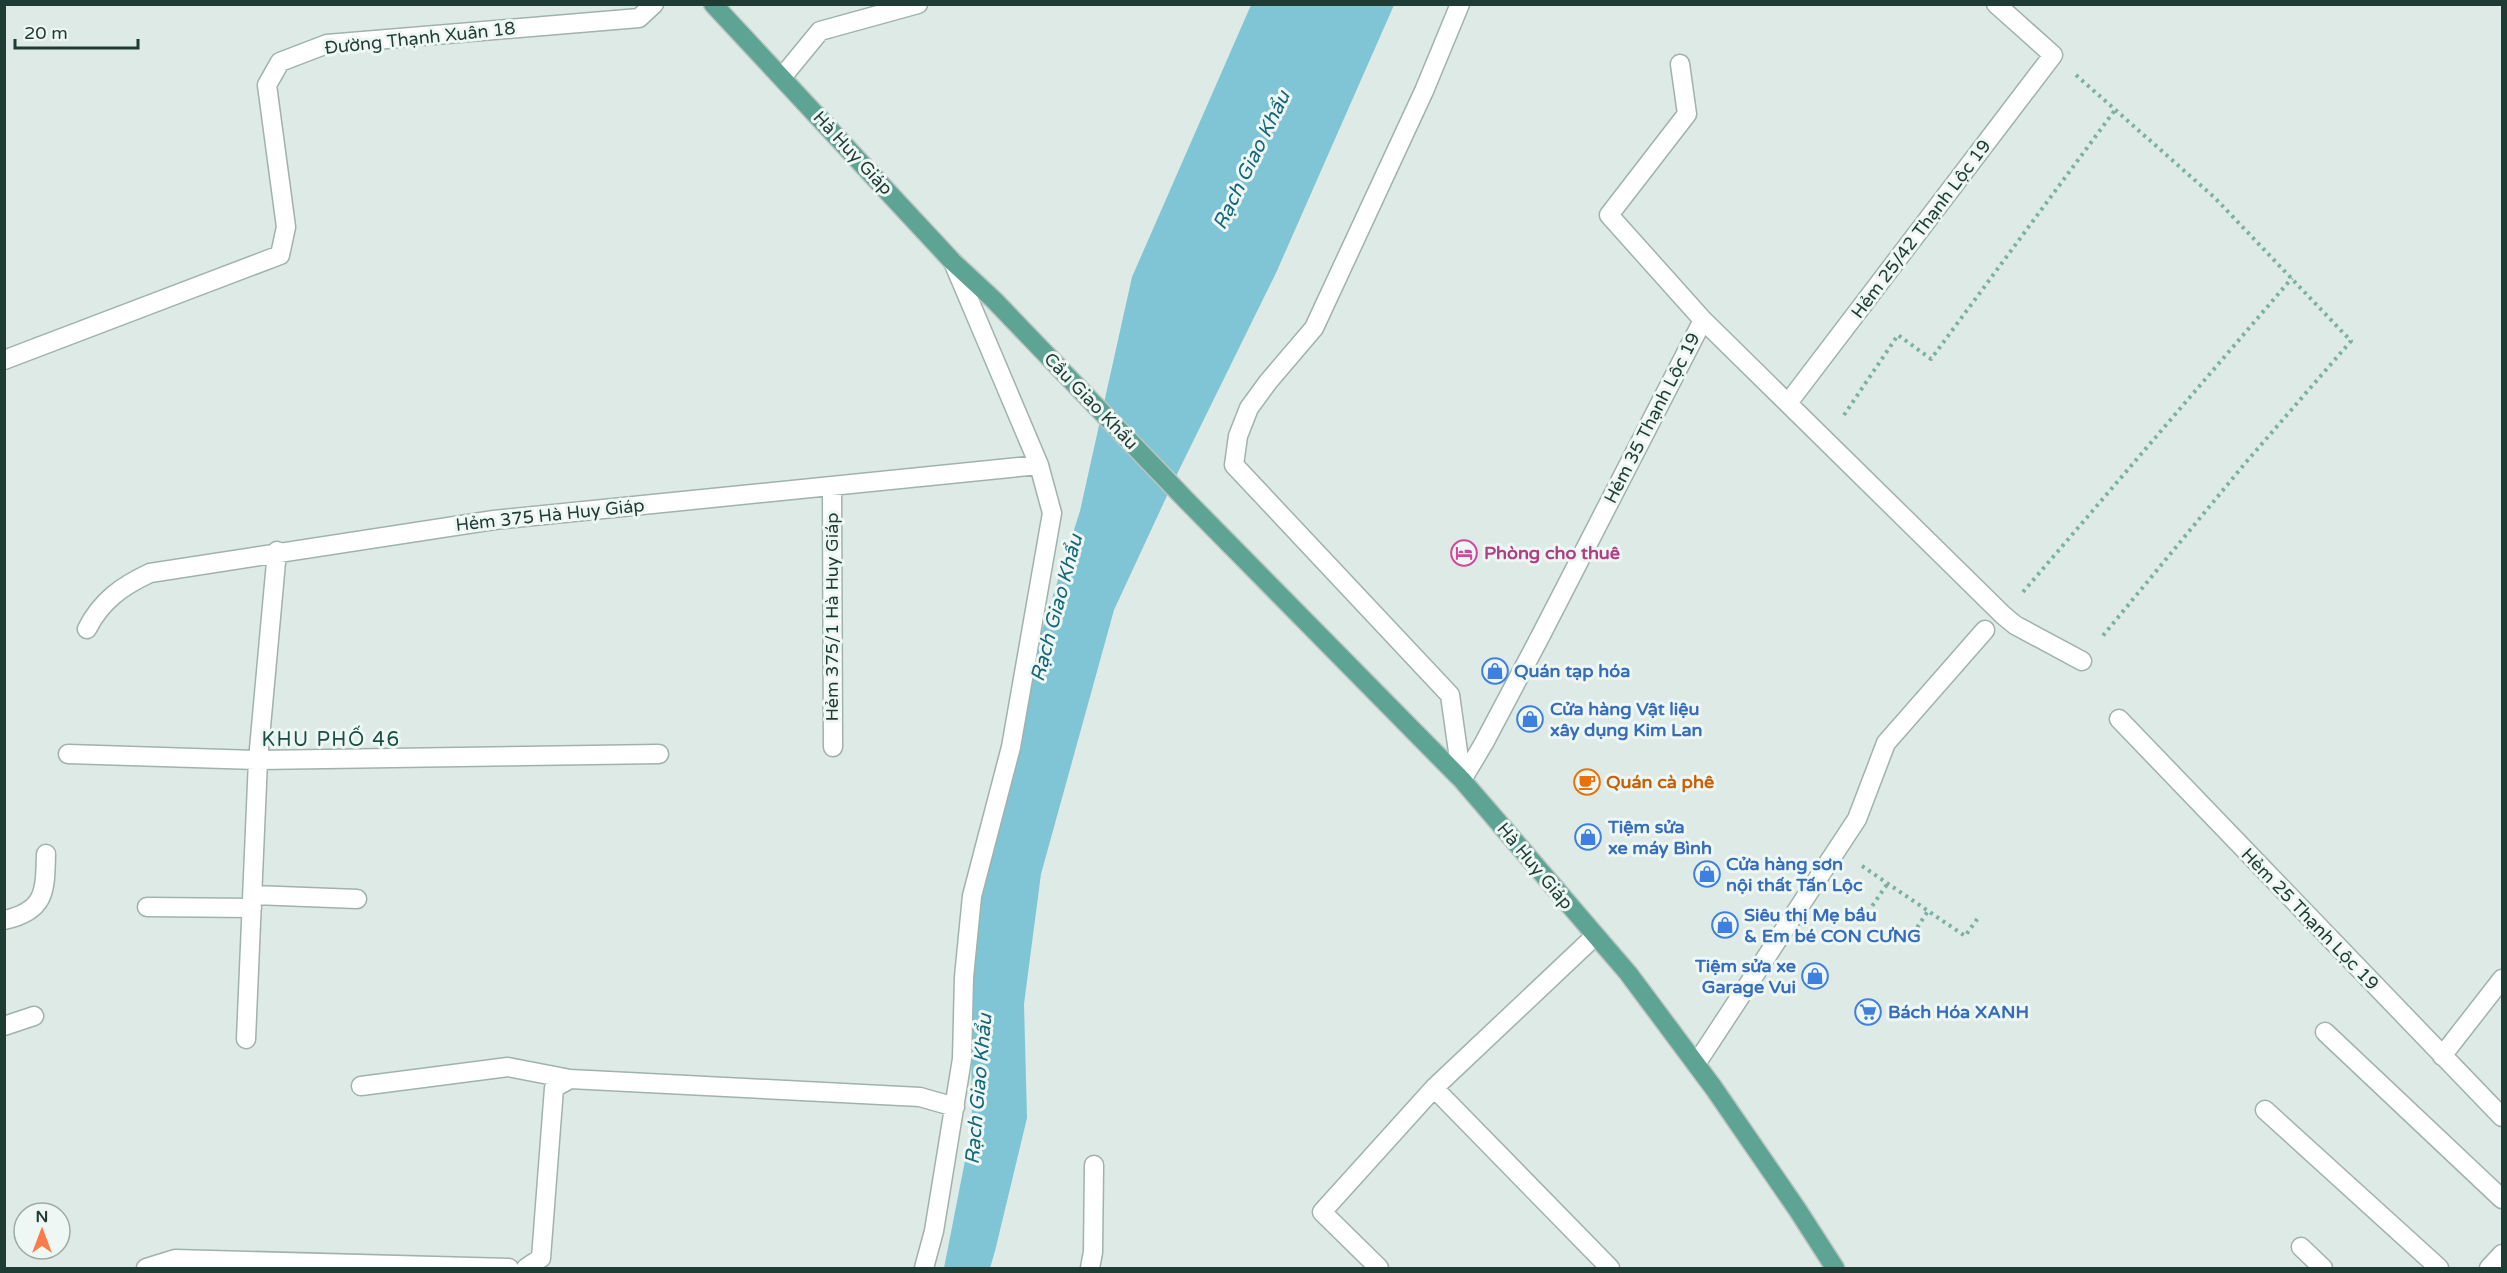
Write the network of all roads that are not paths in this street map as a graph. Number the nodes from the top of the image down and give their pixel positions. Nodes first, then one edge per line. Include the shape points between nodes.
1 (654, 4) edge
2 (714, 4) edge
3 (918, 4) edge
4 (1460, 4) edge
5 (1996, 4) edge
6 (1680, 64) dead end
7 (783, 76) junction
8 (953, 262) junction
9 (994, 300) joint
10 (1703, 320) junction
11 (4, 360) edge
12 (1788, 403) junction
13 (1039, 465) junction
14 (832, 486) junction
15 (1188, 502) joint
16 (277, 551) junction
17 (87, 629) dead end
18 (1985, 630) dead end
19 (2082, 661) road end
20 (2119, 719) dead end
21 (832, 747) dead end
22 (68, 754) dead end
23 (659, 754) dead end
24 (258, 760) junction
25 (1462, 780) junction
26 (46, 854) dead end
27 (357, 898) dead end
28 (253, 902) junction
29 (147, 907) dead end
30 (4, 920) edge
31 (1595, 936) junction
32 (2502, 979) edge
33 (34, 1016) dead end
34 (4, 1026) edge
35 (2325, 1032) dead end
36 (246, 1039) dead end
37 (2442, 1056) junction
38 (1696, 1064) junction
39 (570, 1079) junction
40 (361, 1086) dead end
41 (1434, 1088) junction
42 (956, 1107) junction
43 (2265, 1110) dead end
44 (2502, 1117) edge
45 (1094, 1165) dead end
46 (2502, 1198) edge
47 (2301, 1247) dead end
48 (2502, 1254) edge
49 (146, 1269) edge
50 (509, 1269) edge
51 (526, 1269) edge
52 (924, 1269) edge
53 (1090, 1269) edge
54 (1379, 1269) edge
55 (1610, 1269) edge
56 (1835, 1269) edge
57 (2324, 1269) edge
58 (2439, 1269) edge
59 (2489, 1269) edge

1 - 11 street, Đường Thạnh Xuân 18 via 639,18 327,44 280,62 267,84 286,227 280,255
2 - 7 main road, Hà Huy Giáp
3 - 7 street via 820,30
4 - 25 street via 1314,328 1249,408 1238,436 1234,465 1450,695
5 - 12 street, Hẻm 25/42 Thạnh Lộc 19 via 2053,55
6 - 10 street via 1687,114 1609,215
7 - 8 main road, Hà Huy Giáp
8 - 9 main road, Hà Huy Giáp
8 - 13 street
9 - 15 main road, Cầu Giao Khẩu
10 - 12 street, Hẻm 35 Thạnh Lộc 19
10 - 25 street, Hẻm 35 Thạnh Lộc 19
12 - 19 street, Hẻm 35 Thạnh Lộc 19 via 2003,615
13 - 14 street, Hẻm 375 Hà Huy Giáp
13 - 42 street via 1052,513 1011,747 972,896
14 - 16 street, Hẻm 375 Hà Huy Giáp via 494,520
14 - 21 street, Hẻm 375/1 Hà Huy Giáp
15 - 25 main road, Hà Huy Giáp
16 - 17 street, Hẻm 375 Hà Huy Giáp via 150,573 111,596 97,610
16 - 24 street
18 - 38 street via 1886,743 1857,819
20 - 37 street, Hẻm 25 Thạnh Lộc 19
22 - 24 street
23 - 24 street
24 - 28 street
25 - 31 main road, Hà Huy Giáp
26 - 30 street via 41,901 22,916
27 - 28 street
28 - 29 street
28 - 36 street
31 - 38 main road, Hà Huy Giáp
31 - 41 street
32 - 37 street
33 - 34 street
35 - 46 street
37 - 44 street, Hẻm 25 Thạnh Lộc 19
38 - 56 main road, Hà Huy Giáp
39 - 40 street via 508,1067
39 - 42 street via 920,1097
39 - 51 street via 554,1088 541,1258
41 - 54 street via 1322,1212
41 - 55 street
42 - 52 street
43 - 58 street
45 - 53 street
47 - 57 street
48 - 59 street
49 - 50 street via 174,1259

